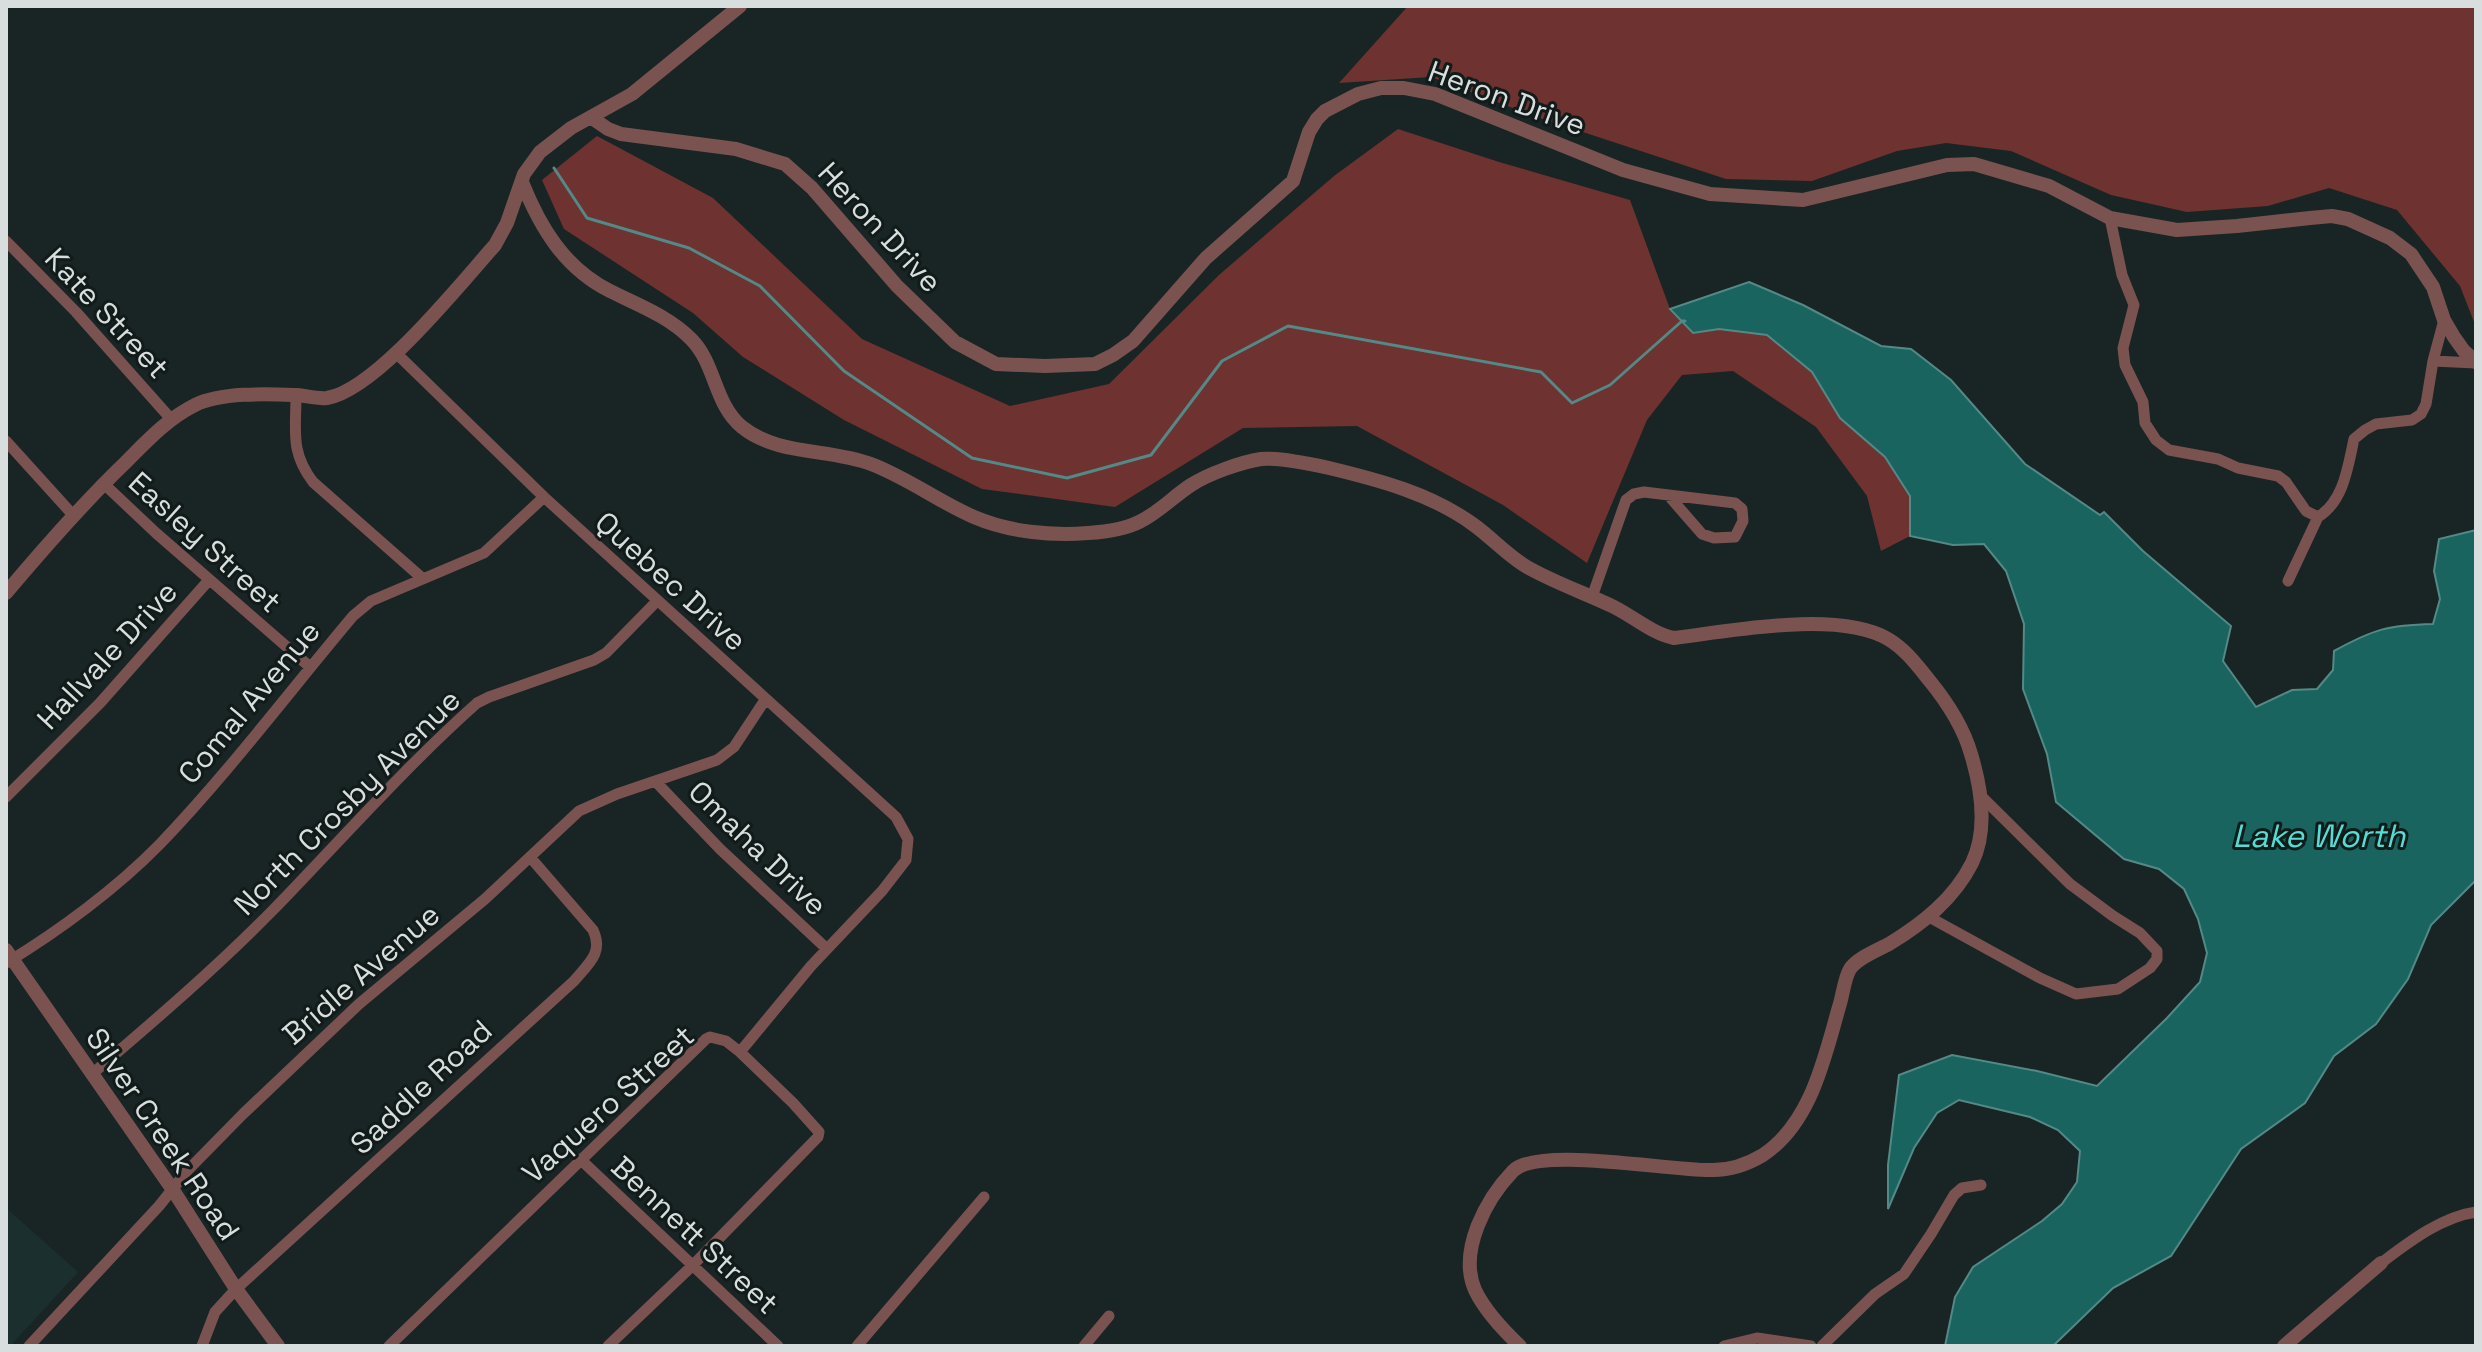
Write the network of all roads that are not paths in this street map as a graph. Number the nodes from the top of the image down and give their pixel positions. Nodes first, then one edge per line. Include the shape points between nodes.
1 (740, 6) edge
2 (592, 118) junction
3 (522, 182) junction
4 (2110, 218) junction
5 (6, 241) edge
6 (2444, 320) junction
7 (396, 353) junction
8 (2433, 361) junction
9 (2476, 362) edge
10 (296, 395) junction
11 (171, 419) junction
12 (6, 441) edge
13 (103, 483) junction
14 (1668, 495) junction
15 (544, 497) junction
16 (73, 515) junction
17 (2318, 517) junction
18 (422, 578) junction
19 (209, 580) junction
20 (2288, 581) dead end
21 (6, 593) edge
22 (1592, 597) junction
23 (657, 601) junction
24 (310, 667) junction
25 (765, 700) junction
26 (656, 782) junction
27 (1980, 795) junction
28 (6, 797) edge
29 (909, 844) joint
30 (530, 857) junction
31 (1929, 917) junction
32 (827, 949) junction
33 (8, 958) edge
34 (740, 1052) junction
35 (92, 1074) junction
36 (580, 1159) junction
37 (1981, 1185) dead end
38 (173, 1190) junction
39 (984, 1197) dead end
40 (2476, 1212) edge
41 (2381, 1263) joint
42 (692, 1266) junction
43 (236, 1289) junction
44 (1109, 1316) dead end
45 (29, 1346) edge
46 (202, 1346) edge
47 (278, 1346) edge
48 (389, 1346) edge
49 (608, 1346) edge
50 (778, 1346) edge
51 (857, 1346) edge
52 (1084, 1346) edge
53 (1520, 1346) edge
54 (1724, 1346) edge
55 (1811, 1346) edge
56 (1822, 1346) edge
57 (2284, 1346) edge

1 - 2 street via 632,94
2 - 3 street via 540,152
2 - 4 street, Heron Drive via 621,134 736,149 785,164 955,342 996,364 1095,364 1133,341 1206,258 1293,181 1317,119 1340,102 1381,88 1435,94 1623,170 1710,194 1803,200 1947,165 1974,164 2049,186
3 - 7 street via 495,245
3 - 22 street via 558,249 582,274 655,312 692,340 707,360 732,417 768,442 870,464 972,516 1000,527 1040,532 1088,533 1141,521 1207,476 1261,459 1323,466 1383,481 1445,508 1523,565
4 - 6 street, Heron Drive via 2177,230 2332,216 2348,219 2411,254 2433,287
4 - 17 street via 2134,305 2123,348 2125,365 2156,440 2169,450 2278,476 2306,511
5 - 11 street, Kate Street
6 - 8 street
6 - 9 street, Heron Drive
7 - 10 street via 345,393 324,398
7 - 15 street, Quebec Drive
8 - 9 street
8 - 17 street via 2421,414 2376,424 2357,435 2335,500
10 - 11 street via 227,396
10 - 18 street via 296,451 302,467
11 - 13 street
12 - 16 street
13 - 16 street
13 - 19 street, Easley Street
14 - 14 street via 1735,503 1743,521 1735,537 1702,534
14 - 22 street via 1644,492 1626,500
15 - 18 street, Comal Avenue via 484,553
15 - 23 street, Quebec Drive
16 - 21 street
17 - 20 street
18 - 24 street, Comal Avenue via 371,601
19 - 24 street, Easley Street
19 - 28 street, Hallvale Drive via 100,703
22 - 27 street via 1674,638 1813,624 1886,638 1912,658 1946,701 1970,751
23 - 25 street, Quebec Drive
23 - 35 street, North Crosby Avenue via 594,660 477,703 211,971
24 - 33 street, Comal Avenue via 159,844 80,911
25 - 26 street, Bridle Avenue via 734,747 717,760
25 - 29 street, Quebec Drive via 896,817
26 - 30 street, Bridle Avenue via 579,811
26 - 32 street, Omaha Drive
27 - 31 street via 1981,829 1972,863
27 - 31 street via 2070,884 2140,933 2157,951 2157,959 2118,989 2076,994
29 - 32 street, Vaquero Street via 906,860 882,891
30 - 38 street, Bridle Avenue via 359,1004 243,1114
30 - 43 street, Saddle Road via 593,930 598,948 588,964
31 - 53 street via 1853,966 1804,1110 1763,1154 1736,1168 1712,1171 1564,1160 1518,1166 1512,1172 1483,1212 1470,1267 1484,1303
32 - 34 street, Vaquero Street
33 - 35 street, Silver Creek Road
34 - 36 street, Vaquero Street via 726,1041 706,1039
34 - 42 street via 793,1103 818,1137
35 - 38 street, Silver Creek Road
36 - 42 street, Bennett Street
36 - 48 street, Vaquero Street
37 - 56 street via 1954,1195 1904,1274 1875,1294
38 - 43 street, Silver Creek Road
38 - 45 street, Bridle Avenue
39 - 51 street
40 - 41 street via 2434,1228
41 - 57 street
42 - 49 street
42 - 50 street, Bennett Street
43 - 46 street, Saddle Road via 215,1312
43 - 47 street, Silver Creek Road
44 - 52 street
54 - 55 street via 1757,1338

